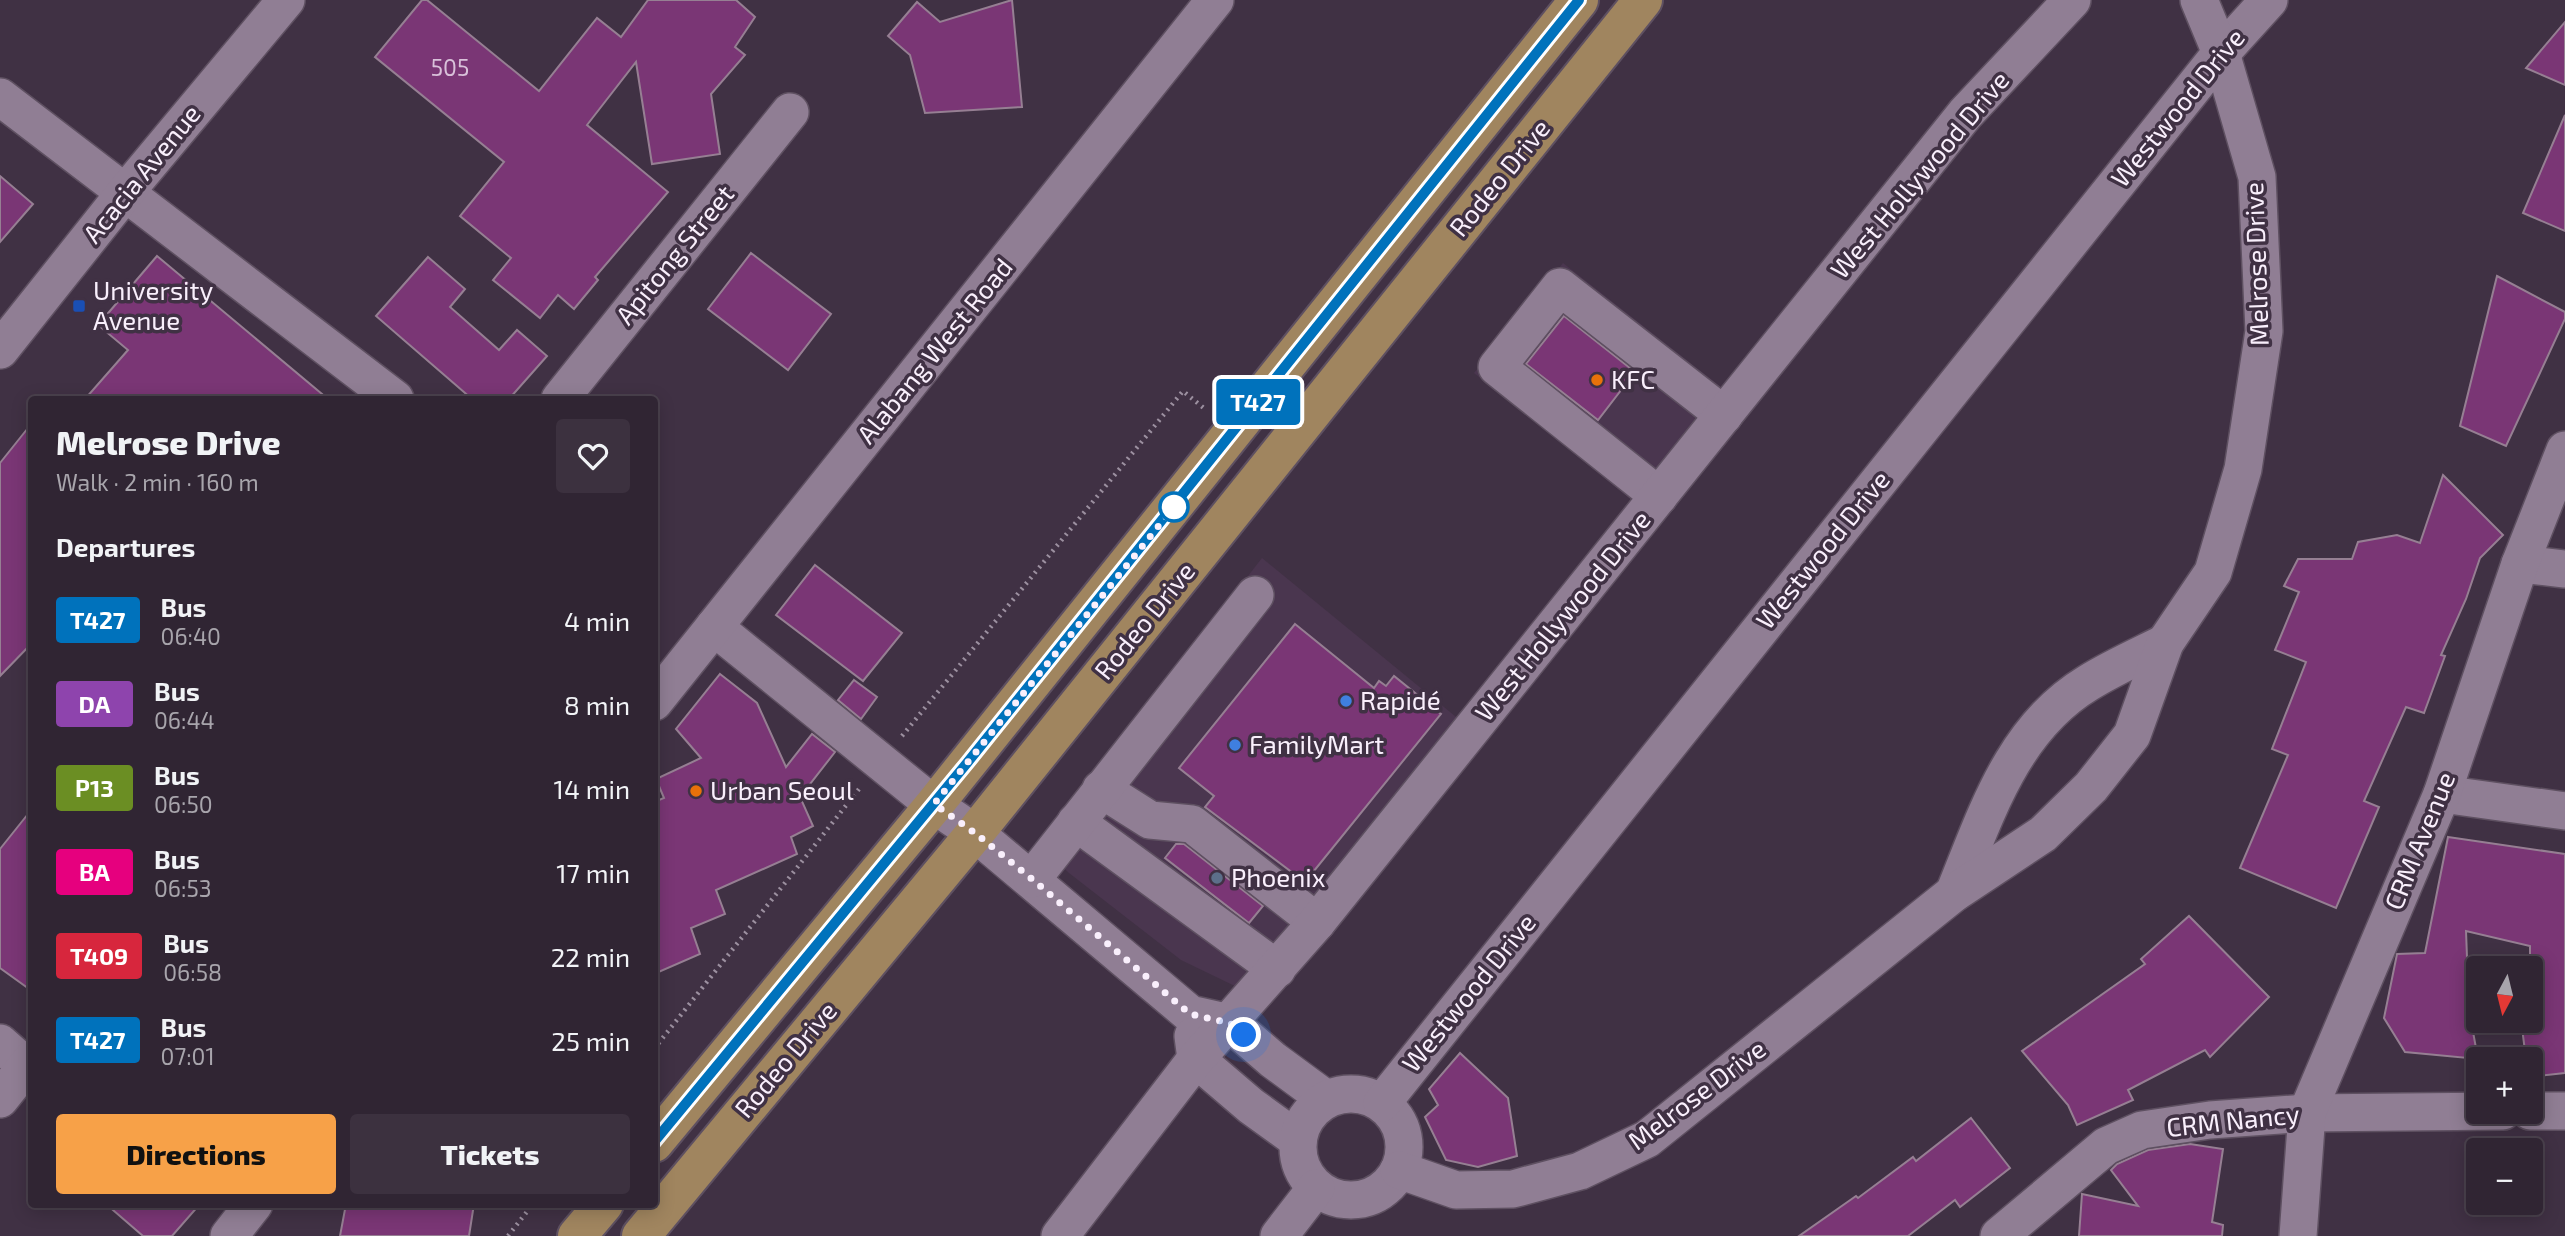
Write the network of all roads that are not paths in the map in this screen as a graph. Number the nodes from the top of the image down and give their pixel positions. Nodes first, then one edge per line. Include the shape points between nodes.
1 (286, 0) edge
2 (1215, 0) edge
3 (1579, 0) edge
4 (1643, 0) edge
5 (2071, 0) edge
6 (2199, 0) edge
7 (2269, 0) edge
8 (2221, 53) junction
9 (0, 97) edge
10 (790, 112) dead end
11 (124, 194) junction
12 (0, 350) edge
13 (391, 396) edge
14 (561, 396) edge
15 (1724, 415) junction
16 (2565, 450) edge
17 (1659, 496) junction
18 (2521, 564) junction
19 (2565, 569) edge
20 (1255, 595) dead end
21 (714, 628) junction
22 (2165, 643) junction
23 (658, 697) edge
24 (1101, 789) junction
25 (2442, 794) junction
26 (934, 804) junction
27 (2565, 811) edge
28 (1076, 822) junction
29 (975, 833) junction
30 (1032, 879) junction
31 (1954, 893) junction
32 (1317, 922) junction
33 (1276, 969) junction
34 (1190, 1014) junction
35 (1230, 1023) junction
36 (19, 1056) edge
37 (1196, 1059) junction
38 (0, 1099) edge
39 (1326, 1099) junction
40 (1382, 1103) junction
41 (2543, 1111) edge
42 (2565, 1111) edge
43 (2466, 1112) edge
44 (2307, 1114) junction
45 (658, 1138) edge
46 (1298, 1140) junction
47 (1399, 1170) junction
48 (1316, 1188) junction
49 (251, 1208) edge
50 (601, 1208) edge
51 (229, 1236) edge
52 (577, 1236) edge
53 (641, 1236) edge
54 (1060, 1236) edge
55 (1279, 1236) edge
56 (1999, 1236) edge
57 (2298, 1236) edge

1 - 11 street, Acacia Avenue
2 - 21 street, Alabang West Road
3 - 26 main road, Rodeo Drive
4 - 29 main road, Rodeo Drive
5 - 15 street, West Hollywood Drive via 1965,114
6 - 8 street, Melrose Drive
7 - 8 street, Westwood Drive
8 - 22 street, Melrose Drive via 2257,177 2264,331 2243,469 2213,572
8 - 40 street, Westwood Drive
9 - 11 street
10 - 14 street, Apitong Street
11 - 12 street, Acacia Avenue
11 - 13 street
15 - 17 street, West Hollywood Drive
15 - 17 street via 1560,287 1497,367
16 - 18 street, CRM Avenue
17 - 32 street, West Hollywood Drive
18 - 19 street
18 - 25 street, CRM Avenue
20 - 24 street
21 - 23 street, Alabang West Road
21 - 26 street
22 - 31 street, Melrose Drive via 2132,735 2091,787 2043,834
22 - 31 street, Melrose Drive via 2087,683 2044,718 2016,754 1994,796
24 - 28 street
24 - 32 street via 1150,820 1192,824
25 - 27 street
25 - 44 street, CRM Avenue
26 - 29 street
26 - 45 main road, Rodeo Drive
28 - 30 street
28 - 33 street
29 - 30 street
29 - 53 main road, Rodeo Drive
30 - 34 street
31 - 47 street, Melrose Drive via 1647,1139 1580,1171 1513,1189 1456,1190
32 - 33 street, West Hollywood Drive
33 - 35 street, West Hollywood Drive
34 - 35 street
34 - 37 street
35 - 37 street, West Hollywood Drive
35 - 39 street
36 - 38 street
37 - 46 street
37 - 54 street, West Hollywood Drive
39 - 40 street via 1364,1095
39 - 46 street via 1302,1124
40 - 47 street via 1403,1134
41 - 42 street
43 - 44 street, CRM Nancy
44 - 56 street, CRM Nancy via 2142,1130 2106,1146
44 - 57 street, CRM Avenue
46 - 48 street via 1302,1166
47 - 48 street via 1390,1184 1362,1199 1330,1196
48 - 55 street
49 - 51 street
50 - 52 main road

